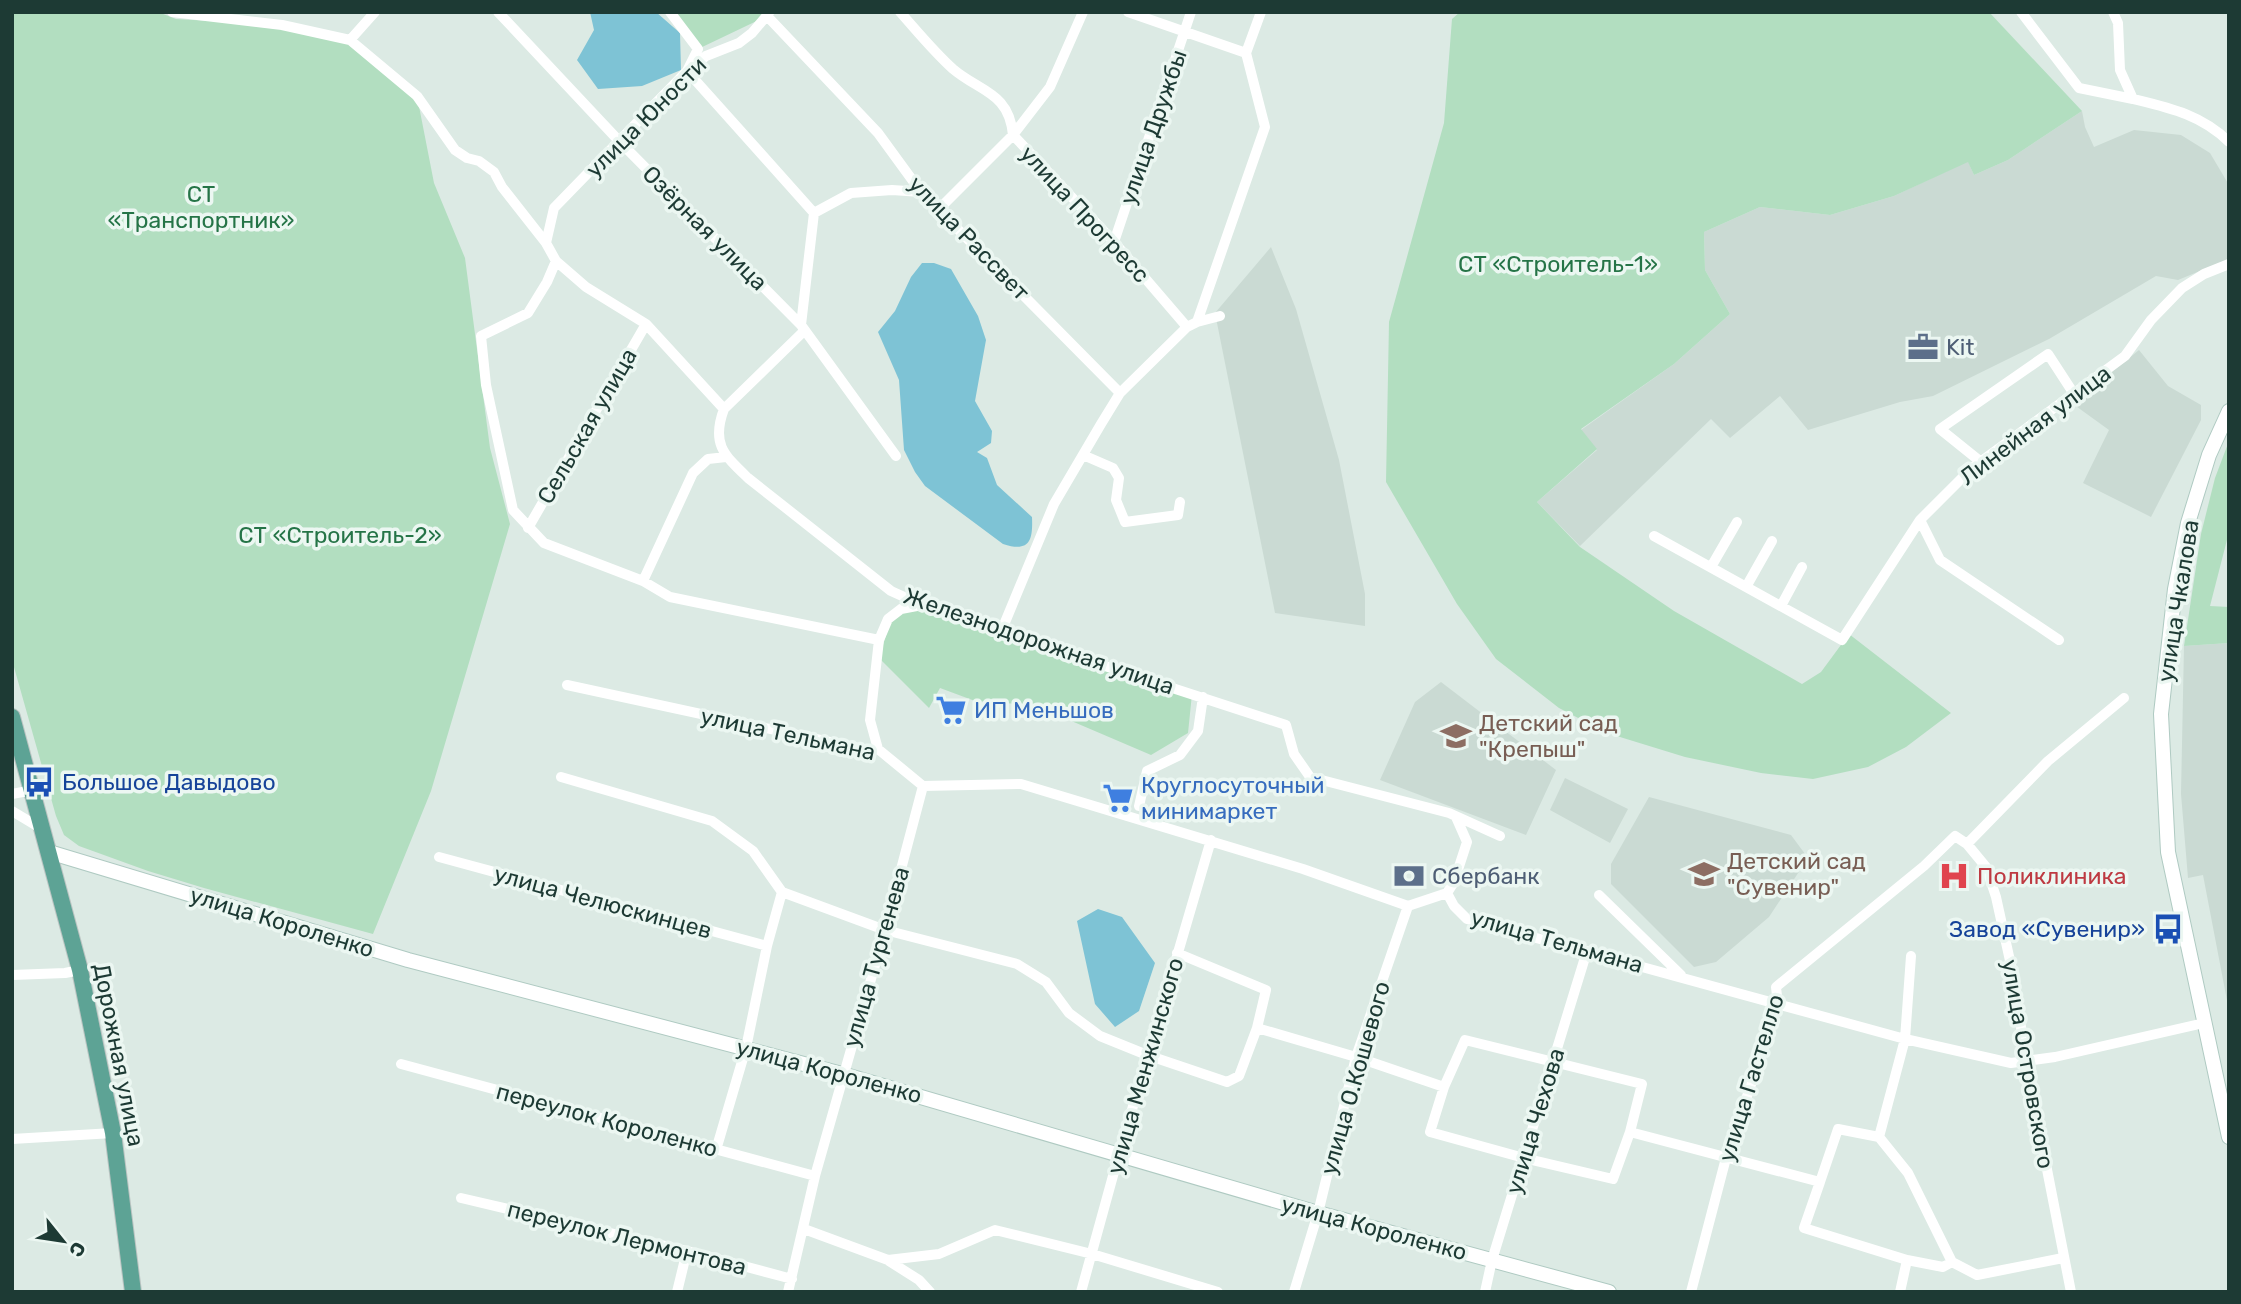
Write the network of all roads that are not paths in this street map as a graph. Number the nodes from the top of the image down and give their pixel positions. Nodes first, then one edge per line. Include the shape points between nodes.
1 (375, 12) edge
2 (498, 12) edge
3 (670, 12) edge
4 (900, 12) edge
5 (1083, 12) edge
6 (1128, 12) edge
7 (1191, 12) edge
8 (1261, 12) edge
9 (2021, 12) edge
10 (2113, 12) edge
11 (176, 13) edge
12 (768, 14) edge
13 (1185, 31) junction
14 (350, 40) junction
15 (1246, 53) junction
16 (687, 71) junction
17 (2133, 99) junction
18 (1013, 135) junction
19 (620, 142) junction
20 (2229, 142) edge
21 (921, 192) junction
22 (939, 209) junction
23 (814, 213) junction
24 (1114, 242) junction
25 (546, 243) junction
26 (556, 261) junction
27 (2229, 264) edge
28 (1220, 317) dead end
29 (1197, 322) junction
30 (646, 324) junction
31 (1187, 327) junction
32 (803, 328) junction
33 (1120, 393) junction
34 (2074, 394) junction
35 (724, 410) junction
36 (2229, 411) edge
37 (1083, 455) junction
38 (897, 456) dead end
39 (726, 457) junction
40 (1981, 462) junction
41 (1180, 502) dead end
42 (1920, 520) junction
43 (1737, 522) dead end
44 (528, 528) junction
45 (1654, 536) dead end
46 (1772, 541) dead end
47 (1711, 567) junction
48 (1802, 567) dead end
49 (643, 581) junction
50 (1746, 587) junction
51 (922, 605) junction
52 (1781, 606) junction
53 (1001, 632) junction
54 (879, 640) junction
55 (2059, 640) dead end
56 (567, 685) dead end
57 (1203, 697) junction
58 (2124, 698) dead end
59 (12, 717) edge
60 (878, 749) junction
61 (561, 777) dead end
62 (923, 786) junction
63 (33, 790) junction
64 (12, 794) edge
65 (1139, 806) dead end
66 (12, 811) edge
67 (1456, 817) junction
68 (43, 829) junction
69 (1500, 836) dead end
70 (1211, 840) junction
71 (1968, 844) junction
72 (49, 852) junction
73 (439, 857) dead end
74 (782, 892) junction
75 (1447, 893) junction
76 (1599, 895) dead end
77 (1408, 906) junction
78 (885, 930) junction
79 (767, 946) junction
80 (1587, 951) junction
81 (1177, 953) junction
82 (1911, 957) dead end
83 (73, 972) junction
84 (12, 975) edge
85 (1681, 976) junction
86 (1778, 1005) junction
87 (2204, 1023) junction
88 (1257, 1028) junction
89 (1905, 1039) junction
90 (746, 1048) junction
91 (1147, 1055) junction
92 (1356, 1057) junction
93 (1553, 1062) junction
94 (2026, 1062) junction
95 (401, 1064) dead end
96 (842, 1074) junction
97 (1444, 1087) junction
98 (1630, 1132) junction
99 (113, 1133) junction
100 (1879, 1137) junction
101 (2229, 1137) edge
102 (12, 1139) edge
103 (716, 1150) junction
104 (1119, 1154) junction
105 (1524, 1158) junction
106 (1727, 1158) junction
107 (814, 1176) junction
108 (1820, 1182) junction
109 (461, 1198) dead end
110 (1318, 1213) junction
111 (804, 1229) junction
112 (687, 1251) junction
113 (1092, 1254) junction
114 (2063, 1258) junction
115 (1907, 1259) junction
116 (1492, 1260) junction
117 (888, 1261) junction
118 (1952, 1262) junction
119 (792, 1279) junction
120 (133, 1292) edge
121 (677, 1292) edge
122 (788, 1292) edge
123 (930, 1292) edge
124 (1081, 1292) edge
125 (1218, 1292) edge
126 (1294, 1292) edge
127 (1485, 1292) edge
128 (1609, 1292) edge
129 (1691, 1292) edge
130 (1900, 1292) edge
131 (2071, 1292) edge

1 - 14 street
2 - 19 street, Озёрная улица
3 - 16 street via 698,49
4 - 18 street, улица Прогресс via 954,70 998,100 1011,118
5 - 18 street via 1050,88
6 - 13 street
7 - 13 street, улица Дружбы
8 - 15 street
9 - 17 street via 2080,88
10 - 17 street via 2118,23 2120,70
11 - 14 street via 282,25
12 - 16 street, улица Юности via 746,38 706,56
12 - 21 street, улица Рассвет via 878,133
13 - 15 street
13 - 24 street, улица Дружбы
14 - 25 street via 417,96 455,150 494,172
15 - 29 street via 1265,127
16 - 19 street, улица Юности
16 - 23 street
17 - 20 street via 2186,113
18 - 22 street
18 - 24 street, улица Прогресс
19 - 25 street, улица Юности via 554,208
19 - 32 street, Озёрная улица
21 - 22 street, улица Рассвет
21 - 23 street via 850,193
22 - 33 street, улица Рассвет
23 - 32 street
24 - 31 street, улица Прогресс
25 - 26 street
26 - 30 street via 586,287
26 - 44 street via 528,313 481,336 486,385 513,510
27 - 34 street, Линейная улица via 2182,288 2125,356
28 - 29 street
29 - 31 street
30 - 35 street
30 - 44 street, Сельская улица
31 - 33 street
32 - 35 street
32 - 38 street, Озёрная улица
33 - 37 street
34 - 40 street, Линейная улица
34 - 40 street via 2048,354 1940,429
35 - 39 street via 718,424
36 - 87 street, улица Чкалова via 2209,455 2188,523 2175,589 2161,714 2168,852
37 - 41 street via 1113,468 1119,478 1116,500 1125,522 1178,515
37 - 53 street via 1054,504
39 - 49 street via 708,459 693,473
39 - 51 street, Железнодорожная улица via 891,591
40 - 42 street, Линейная улица
42 - 52 street, Линейная улица via 1842,639
42 - 55 street via 1940,561
43 - 47 street
44 - 49 street via 544,543
45 - 47 street, Линейная улица
46 - 50 street
47 - 50 street, Линейная улица
48 - 52 street
49 - 54 street via 670,597
50 - 52 street, Линейная улица
51 - 53 street, Железнодорожная улица
51 - 54 street via 901,609 888,619
53 - 57 street, Железнодорожная улица
54 - 60 street via 870,720
56 - 60 street, улица Тельмана
57 - 65 street via 1198,731 1180,755 1147,771
57 - 67 street, Железнодорожная улица via 1286,725 1294,754 1310,777
58 - 71 street via 2048,761
59 - 63 main road, Дорожная улица
60 - 62 street, улица Тельмана
61 - 74 street via 712,821 753,851
62 - 70 street via 1021,784
62 - 78 street, улица Тургенева
63 - 64 street
63 - 68 main road, Дорожная улица
66 - 68 street
67 - 69 street, Железнодорожная улица
67 - 75 street via 1467,842
68 - 72 main road, Дорожная улица
70 - 77 street
70 - 81 street, улица Менжинского
71 - 86 street, улица Гастелло via 1955,836 1776,987
71 - 94 street, улица Островского via 1986,867 1996,897
72 - 83 main road, Дорожная улица
72 - 90 street, улица Короленко via 408,960
73 - 79 street, улица Челюскинцев
74 - 78 street
74 - 79 street
75 - 77 street, улица Тельмана
75 - 80 street, улица Тельмана via 1467,919
76 - 85 street
77 - 92 street, улица О.Кошевого
78 - 91 street via 1017,964 1046,982 1069,1013 1100,1036
78 - 96 street, улица Тургенева
79 - 90 street
80 - 85 street, улица Тельмана
80 - 93 street, улица Чехова
81 - 88 street via 1266,990
81 - 91 street, улица Менжинского
82 - 89 street
83 - 84 street
83 - 99 main road, Дорожная улица
85 - 86 street, улица Тельмана
86 - 89 street, улица Тельмана
86 - 106 street, улица Гастелло
87 - 94 street, улица Тельмана
87 - 101 street, улица Чкалова
88 - 91 street via 1239,1076 1227,1082
88 - 92 street
89 - 94 street, улица Тельмана via 2011,1063
89 - 100 street
90 - 96 street, улица Короленко
90 - 103 street
91 - 104 street, улица Менжинского
92 - 97 street
92 - 110 street, улица О.Кошевого
93 - 97 street via 1465,1040
93 - 98 street via 1642,1084
93 - 105 street, улица Чехова
94 - 114 street, улица Островского
95 - 103 street, переулок Короленко
96 - 104 street, улица Короленко
96 - 107 street, улица Тургенева
97 - 105 street via 1430,1132
98 - 105 street via 1613,1179
98 - 106 street
99 - 102 street, Дорожная улица
99 - 120 main road, Дорожная улица
100 - 108 street via 1838,1129
100 - 118 street via 1908,1173
103 - 107 street, переулок Короленко
104 - 110 street, улица Короленко
104 - 113 street, улица Менжинского
105 - 116 street, улица Чехова
106 - 108 street
106 - 129 street, улица Гастелло
107 - 111 street, улица Тургенева
108 - 115 street via 1804,1228
109 - 112 street, переулок Лермонтова
110 - 116 street, улица Короленко
110 - 126 street, улица О.Кошевого
111 - 117 street
111 - 119 street, улица Тургенева
112 - 119 street, переулок Лермонтова
112 - 121 street
113 - 117 street via 995,1230 939,1254
113 - 124 street, улица Менжинского
113 - 125 street
114 - 118 street via 1977,1275
114 - 131 street, улица Островского
115 - 118 street via 1942,1267
115 - 130 street
116 - 127 street, улица Чехова
116 - 128 street, улица Короленко
117 - 123 street
119 - 122 street, улица Тургенева

